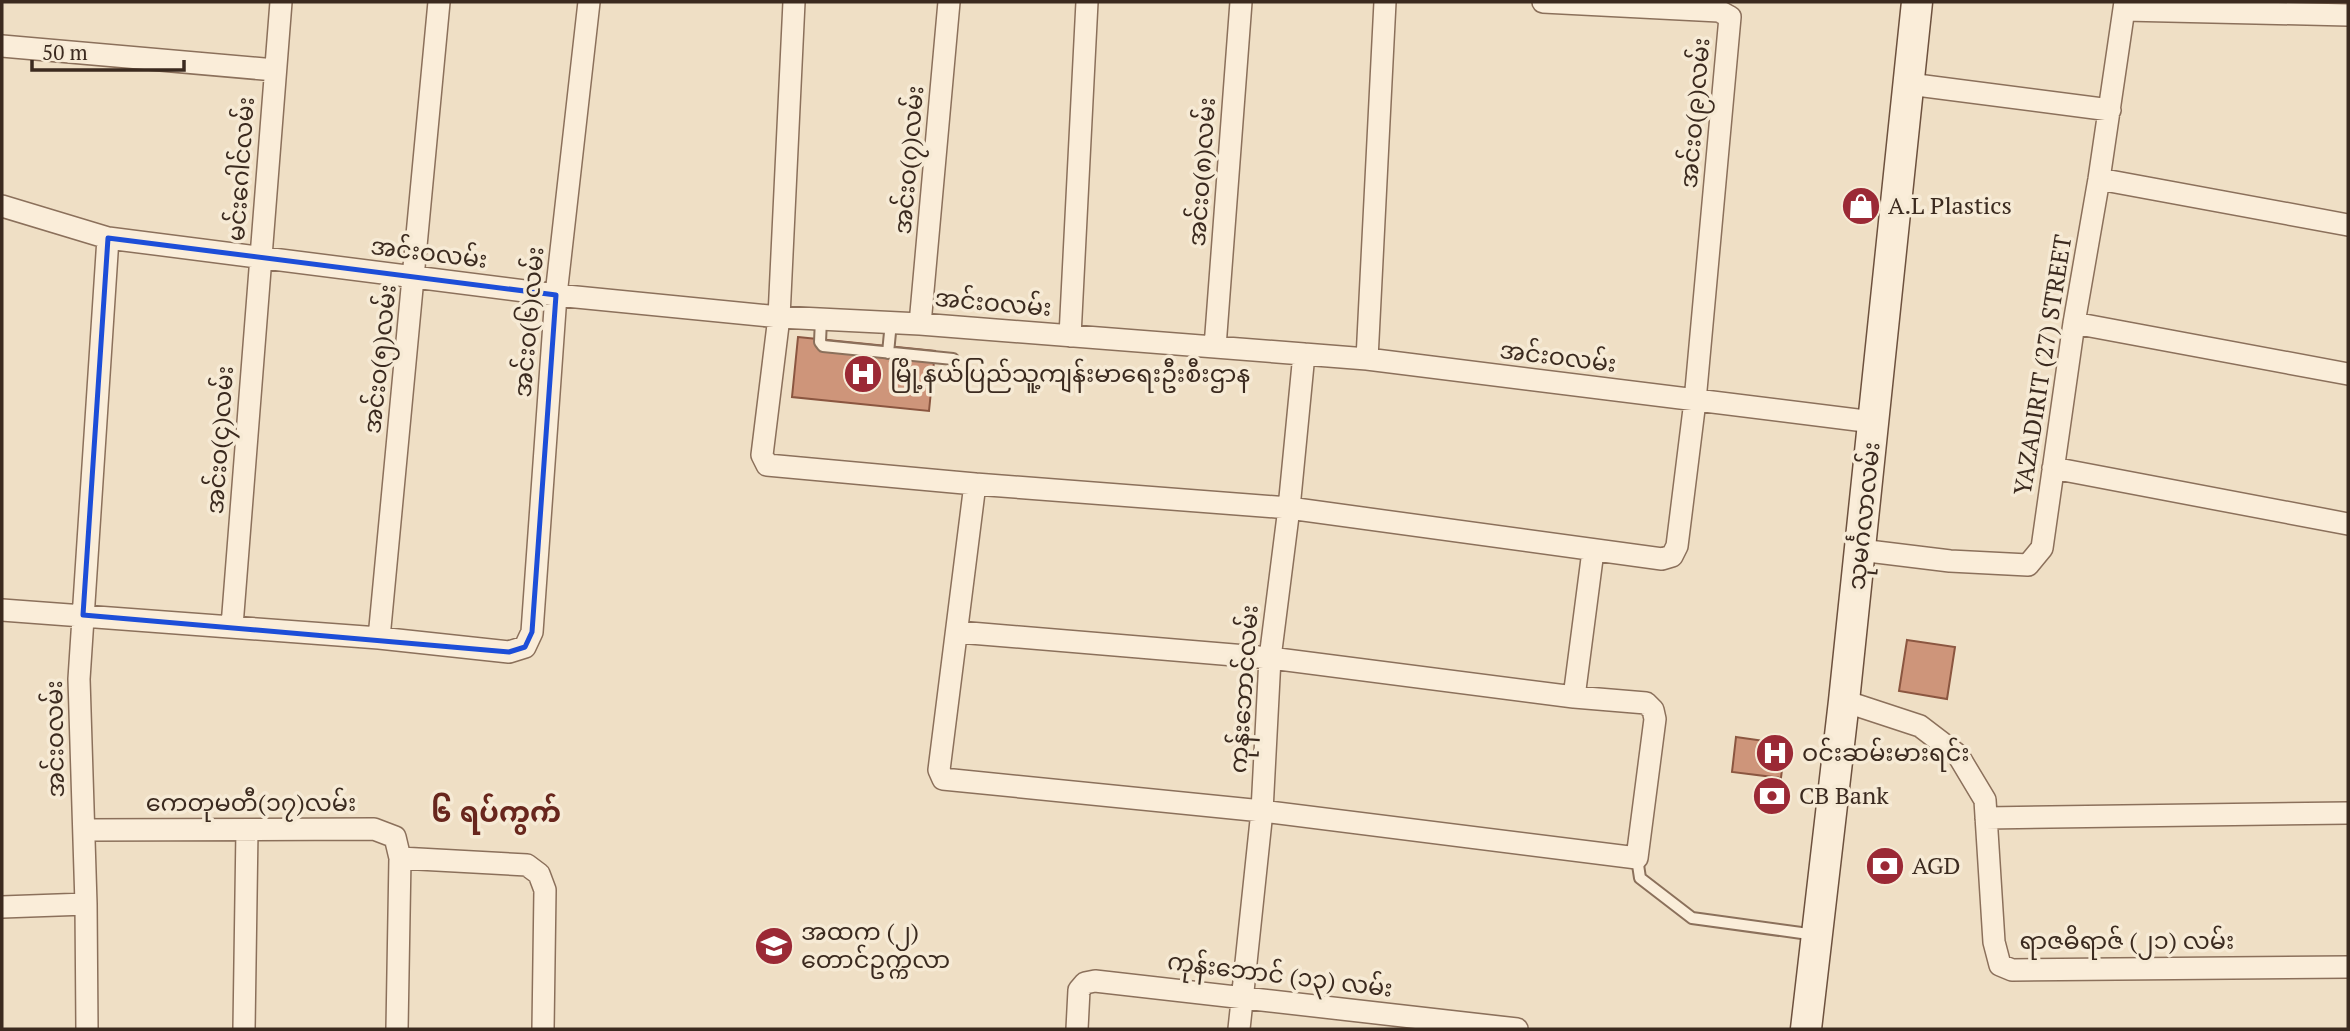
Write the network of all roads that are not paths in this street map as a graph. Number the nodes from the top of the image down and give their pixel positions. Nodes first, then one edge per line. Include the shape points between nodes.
1 (281, 2) edge
2 (439, 2) edge
3 (589, 2) edge
4 (794, 2) edge
5 (949, 2) edge
6 (1087, 2) edge
7 (1241, 2) edge
8 (1385, 2) edge
9 (1543, 2) edge
10 (1917, 2) edge
11 (2125, 6) edge
12 (2348, 15) edge
13 (2, 46) edge
14 (275, 70) junction
15 (1909, 84) junction
16 (2110, 110) junction
17 (2099, 179) junction
18 (2, 206) edge
19 (2348, 225) edge
20 (108, 238) junction
21 (261, 257) junction
22 (415, 277) junction
23 (556, 295) junction
24 (779, 317) junction
25 (821, 319) junction
26 (891, 322) junction
27 (2074, 323) junction
28 (920, 324) junction
29 (1070, 336) junction
30 (1215, 347) junction
31 (888, 353) junction
32 (1304, 354) junction
33 (953, 359) dead end
34 (1367, 359) junction
35 (2348, 374) edge
36 (1695, 401) junction
37 (1873, 422) junction
38 (2053, 468) junction
39 (975, 484) junction
40 (1289, 508) junction
41 (2348, 524) edge
42 (1860, 550) junction
43 (1593, 551) junction
44 (2, 610) edge
45 (83, 615) junction
46 (232, 626) junction
47 (958, 632) junction
48 (379, 638) junction
49 (1270, 658) junction
50 (1574, 697) junction
51 (1844, 701) junction
52 (1262, 811) junction
53 (2348, 813) edge
54 (1986, 818) junction
55 (84, 830) junction
56 (247, 831) junction
57 (400, 858) junction
58 (1637, 858) junction
59 (86, 904) junction
60 (2, 906) edge
61 (1817, 935) junction
62 (2348, 967) edge
63 (1244, 997) junction
64 (87, 1029) edge
65 (244, 1029) edge
66 (397, 1029) edge
67 (543, 1029) edge
68 (1076, 1029) edge
69 (1239, 1029) edge
70 (1517, 1029) edge
71 (1806, 1029) edge

1 - 14 street, မင်းဂေါင်လမ်း
2 - 22 street, အင်းဝ(၅)လမ်း
3 - 23 street, အင်းဝ(၆)လမ်း
4 - 24 street
5 - 28 street, အင်းဝ(၇)လမ်း
6 - 29 street
7 - 30 street, အင်းဝ(၈)လမ်း
8 - 34 street
9 - 36 street, အင်းဝ(၉)လမ်း via 1719,11 1730,17
10 - 15 main road, သုမင်္ဂလာလမ်း
11 - 12 street
11 - 16 street, YAZADIRIT (27) STREET
13 - 14 street
14 - 21 street, မင်းဂေါင်လမ်း
15 - 16 street
15 - 37 main road, သုမင်္ဂလာလမ်း
16 - 17 street, YAZADIRIT (27) STREET
17 - 19 street
17 - 27 street, YAZADIRIT (27) STREET
18 - 20 street, အင်းဝလမ်း
20 - 21 street, အင်းဝလမ်း
20 - 45 street, အင်းဝလမ်း
21 - 22 street, အင်းဝလမ်း
21 - 46 street, အင်းဝ(၄)လမ်း
22 - 23 street, အင်းဝလမ်း
22 - 48 street, အင်းဝ(၅)လမ်း
23 - 24 street, အင်းဝလမ်း
23 - 48 street, အင်းဝ(၆)လမ်း via 532,632 525,647 509,652
24 - 25 street, အင်းဝလမ်း
24 - 39 street via 762,456 767,465
25 - 26 street, အင်းဝလမ်း
25 - 31 lane via 823,346
26 - 28 street, အင်းဝလမ်း
26 - 31 lane
27 - 35 street
27 - 38 street, YAZADIRIT (27) STREET
28 - 29 street, အင်းဝလမ်း
29 - 30 street, အင်းဝလမ်း
30 - 32 street, အင်းဝလမ်း
31 - 33 lane
32 - 34 street, အင်းဝလမ်း
32 - 40 street, ကုန်းဘောင်လမ်း
34 - 36 street, အင်းဝလမ်း
36 - 37 street, အင်းဝလမ်း
36 - 43 street via 1672,556 1662,559
37 - 42 main road, သုမင်္ဂလာလမ်း
38 - 41 street
38 - 42 street, YAZADIRIT (27) STREET via 2042,548 2028,565
39 - 40 street
39 - 47 street
40 - 43 street
40 - 49 street, ကုန်းဘောင်လမ်း
42 - 51 main road, သုမင်္ဂလာလမ်း
43 - 50 street
44 - 45 street
45 - 46 street
45 - 55 street, အင်းဝလမ်း via 79,679
46 - 48 street
47 - 49 street
47 - 52 street via 940,770 943,779
49 - 50 street
49 - 52 street, ကုန်းဘောင်လမ်း
50 - 58 street via 1646,703 1653,709
51 - 54 street, ရာဇဓိရာဇ် (၂၁) လမ်း via 1920,726 1958,755 1985,800
51 - 61 main road, သုမင်္ဂလာလမ်း
52 - 58 street
52 - 63 street, ကုန်းဘောင်လမ်း
53 - 54 street
54 - 62 street, ရာဇဓိရာဇ် (၂၁) လမ်း via 1994,942 2000,964 2012,970
55 - 56 street, ကေတုမတီ(၁၇)လမ်း
55 - 59 street, အင်းဝလမ်း
56 - 57 street, ကေတုမတီ(၁၇)လမ်း via 374,829 395,837
56 - 65 street
57 - 66 street
57 - 67 street via 527,865 539,873 545,890
58 - 61 lane via 1640,878 1692,918
59 - 60 street
59 - 64 street, အင်းဝလမ်း
61 - 71 main road, သုမင်္ဂလာလမ်း
63 - 68 street, ကုန်းဘောင် (၁၃) လမ်း via 1095,981 1079,990
63 - 69 street, ကုန်းဘောင်လမ်း
63 - 70 street, ကုန်းဘောင် (၁၃) လမ်း

